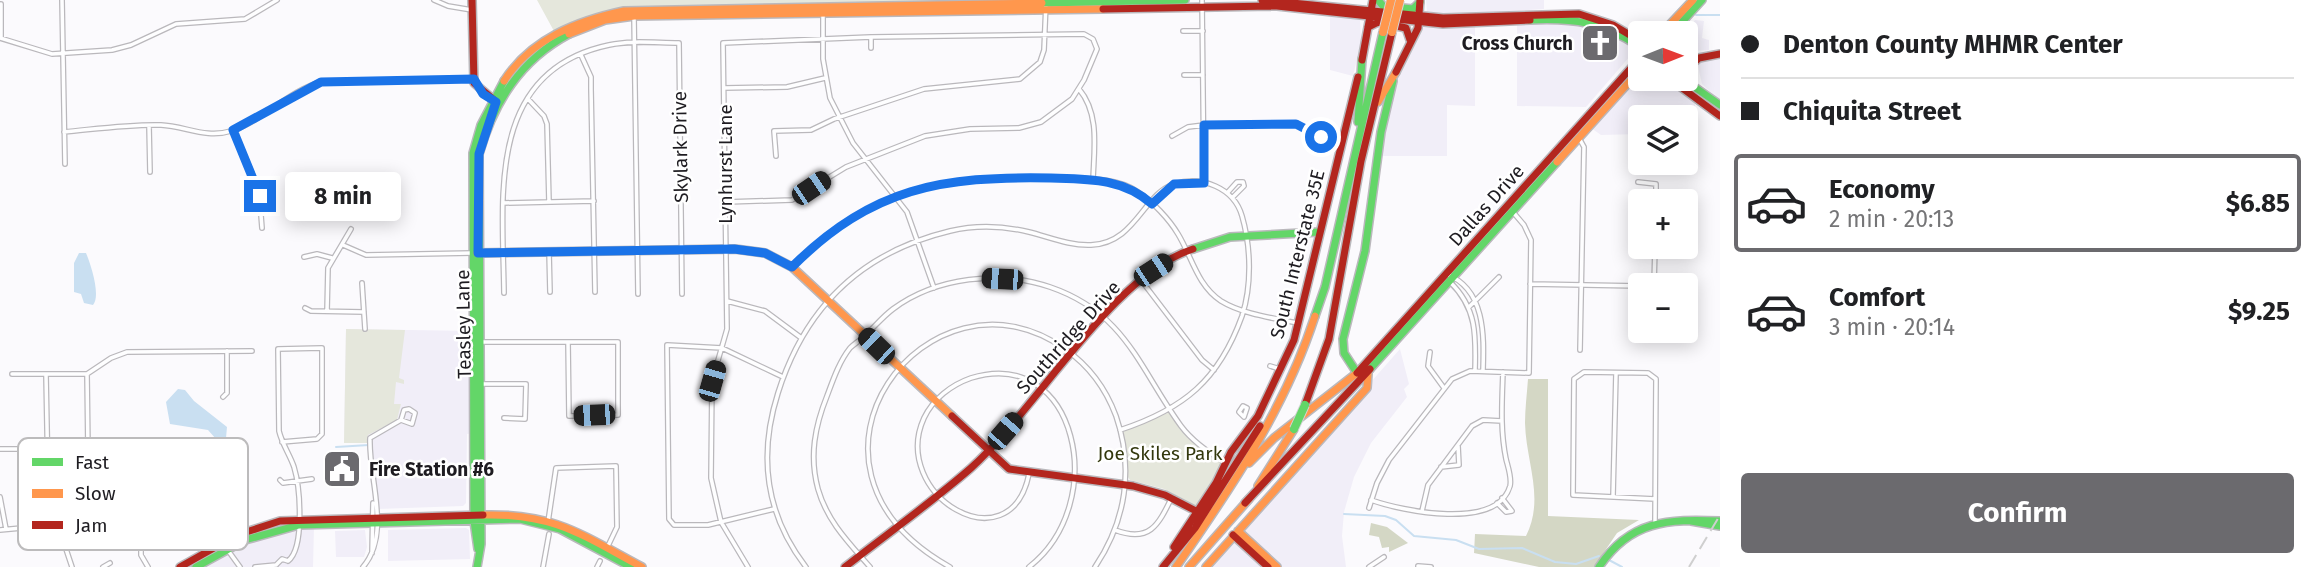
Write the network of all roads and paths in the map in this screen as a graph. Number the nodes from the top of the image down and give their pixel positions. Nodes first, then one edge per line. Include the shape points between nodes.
1 (62, 0) edge
2 (277, 0) edge
3 (434, 0) edge
4 (472, 0) edge
5 (1185, 0) edge
6 (1262, 0) edge
7 (1391, 0) edge
8 (1400, 0) edge
9 (1693, 0) edge
10 (1702, 0) edge
11 (1420, 1) edge
12 (1202, 3) edge
13 (1277, 3) edge
14 (1, 4) edge
15 (1046, 6) junction
16 (1373, 6) edge
17 (472, 10) junction
18 (823, 10) junction
19 (635, 13) junction
20 (1420, 19) junction
21 (1470, 20) junction
22 (1673, 21) edge
23 (1683, 21) edge
24 (1368, 27) junction
25 (1183, 31) dead end
26 (1203, 31) junction
27 (1387, 32) junction
28 (1046, 34) junction
29 (1628, 34) edge
30 (871, 37) junction
31 (0, 38) edge
32 (822, 38) junction
33 (1628, 39) edge
34 (635, 43) junction
35 (1409, 43) junction
36 (871, 48) dead end
37 (63, 54) junction
38 (1720, 54) edge
39 (581, 55) junction
40 (1362, 59) junction
41 (1698, 59) edge
42 (1628, 71) edge
43 (1396, 72) junction
44 (1184, 75) dead end
45 (1203, 75) junction
46 (825, 78) junction
47 (474, 79) junction
48 (1628, 83) edge
49 (724, 88) junction
50 (1079, 89) junction
51 (1690, 91) edge
52 (1696, 91) edge
53 (528, 99) junction
54 (1602, 99) junction
55 (494, 100) junction
56 (1720, 105) edge
57 (1373, 109) junction
58 (1720, 116) edge
59 (838, 118) junction
60 (1593, 122) junction
61 (149, 125) junction
62 (1204, 125) junction
63 (233, 130) junction
64 (64, 132) junction
65 (1358, 135) junction
66 (1172, 136) dead end
67 (1575, 136) junction
68 (1342, 139) junction
69 (776, 156) dead end
70 (865, 159) junction
71 (65, 164) dead end
72 (150, 172) dead end
73 (1093, 180) junction
74 (1638, 182) dead end
75 (1204, 183) junction
76 (1656, 189) edge
77 (1227, 192) junction
78 (895, 196) junction
79 (1233, 197) junction
80 (594, 201) junction
81 (549, 202) junction
82 (726, 202) junction
83 (503, 203) junction
84 (1152, 204) junction
85 (1509, 209) junction
86 (262, 228) dead end
87 (351, 229) dead end
88 (1319, 232) junction
89 (1247, 234) junction
90 (918, 240) junction
91 (343, 245) junction
92 (725, 249) junction
93 (549, 251) junction
94 (638, 251) junction
95 (681, 251) junction
96 (1186, 251) junction
97 (503, 252) junction
98 (595, 252) junction
99 (475, 253) junction
100 (304, 257) dead end
101 (332, 258) junction
102 (792, 267) junction
103 (1499, 277) dead end
104 (1449, 278) junction
105 (1140, 280) junction
106 (362, 284) dead end
107 (1530, 284) junction
108 (1582, 285) junction
109 (1628, 286) edge
110 (934, 288) junction
111 (550, 292) dead end
112 (595, 292) dead end
113 (504, 293) dead end
114 (682, 294) dead end
115 (638, 295) dead end
116 (828, 300) junction
117 (727, 301) junction
118 (1476, 303) junction
119 (1469, 307) junction
120 (305, 308) dead end
121 (1244, 310) junction
122 (327, 311) junction
123 (364, 312) junction
124 (1103, 318) junction
125 (1299, 324) junction
126 (365, 329) dead end
127 (1393, 334) junction
128 (865, 335) junction
129 (800, 337) junction
130 (476, 342) junction
131 (568, 342) junction
132 (722, 348) junction
133 (1580, 350) dead end
134 (227, 351) junction
135 (252, 351) dead end
136 (1430, 352) dead end
137 (1073, 354) junction
138 (1270, 366) dead end
139 (1373, 367) junction
140 (900, 368) junction
141 (1214, 370) junction
142 (1282, 370) junction
143 (1475, 371) junction
144 (1483, 371) junction
145 (1503, 372) junction
146 (1357, 373) junction
147 (1616, 373) junction
148 (12, 374) dead end
149 (88, 374) junction
150 (46, 375) junction
151 (783, 377) junction
152 (480, 384) junction
153 (1444, 388) junction
154 (1041, 391) junction
155 (1286, 391) junction
156 (223, 397) dead end
157 (935, 401) junction
158 (1171, 410) junction
159 (477, 415) junction
160 (1244, 417) dead end
161 (504, 418) dead end
162 (401, 420) junction
163 (1502, 421) junction
164 (1254, 422) junction
165 (1120, 430) junction
166 (46, 438) edge
167 (88, 438) edge
168 (282, 442) junction
169 (1458, 446) junction
170 (0, 449) edge
171 (18, 449) edge
172 (987, 452) junction
173 (1225, 463) junction
174 (1441, 467) junction
175 (1029, 474) junction
176 (1076, 478) junction
177 (312, 479) dead end
178 (1237, 479) junction
179 (280, 480) dead end
180 (297, 483) junction
181 (1127, 484) junction
182 (0, 496) edge
183 (936, 497) junction
184 (1172, 497) junction
185 (1613, 497) junction
186 (1502, 498) junction
187 (1655, 499) junction
188 (1371, 500) junction
189 (1245, 503) junction
190 (1497, 503) junction
191 (1369, 508) dead end
192 (774, 509) junction
193 (1422, 511) junction
194 (1198, 512) junction
195 (477, 518) junction
196 (374, 520) junction
197 (964, 520) dead end
198 (299, 522) junction
199 (548, 522) junction
200 (722, 522) junction
201 (1655, 522) junction
202 (995, 524) dead end
203 (1720, 524) edge
204 (18, 527) edge
205 (898, 527) junction
206 (6, 529) junction
207 (0, 530) edge
208 (1115, 530) junction
209 (1236, 533) junction
210 (549, 534) dead end
211 (248, 537) edge
212 (66, 550) edge
213 (141, 550) edge
214 (213, 550) edge
215 (217, 550) edge
216 (227, 550) edge
217 (604, 553) junction
218 (860, 555) junction
219 (1384, 557) dead end
220 (110, 563) dead end
221 (289, 564) edge
222 (276, 566) edge
223 (1418, 566) edge
224 (72, 567) edge
225 (103, 567) edge
226 (148, 567) edge
227 (180, 567) edge
228 (195, 567) edge
229 (240, 567) edge
230 (255, 567) edge
231 (363, 567) edge
232 (477, 567) edge
233 (542, 567) edge
234 (597, 567) edge
235 (631, 567) edge
236 (642, 567) edge
237 (748, 567) edge
238 (806, 567) edge
239 (845, 567) edge
240 (870, 567) edge
241 (950, 567) edge
242 (1029, 567) edge
243 (1096, 567) edge
244 (1162, 567) edge
245 (1176, 567) edge
246 (1189, 567) edge
247 (1206, 567) edge
248 (1268, 567) edge
249 (1277, 567) edge
250 (1369, 567) edge
251 (1431, 567) edge
252 (1599, 567) edge

1 - 37 street
2 - 37 street via 245,19 181,23 123,48
3 - 17 street
4 - 17 main road
5 - 15 main road, Teasley Lane
6 - 13 main road, Teasley Lane
7 - 27 main road, bridge
8 - 27 main road, bridge
9 - 22 main road
10 - 23 main road
11 - 16 main road via 1416,8
11 - 20 main road
12 - 13 main road, Teasley Lane
12 - 15 main road, Teasley Lane
12 - 26 street
13 - 16 main road, Teasley Lane
14 - 31 street
15 - 18 main road, Teasley Lane
15 - 28 street
16 - 20 main road, Teasley Lane
16 - 24 main road, South Interstate 35E
17 - 47 main road
18 - 19 main road, Teasley Lane
18 - 32 street
19 - 34 street
19 - 55 main road, Teasley Lane via 592,23 550,43
20 - 21 main road, Teasley Lane
20 - 35 main road
21 - 29 main road, Teasley Lane via 1580,14
21 - 33 main road, Teasley Lane via 1580,19
24 - 35 main road via 1378,22 1406,27
24 - 40 main road, South Interstate 35E
25 - 26 street
26 - 45 street
27 - 57 main road
27 - 65 main road
28 - 30 street
28 - 50 street via 1091,37 1096,53
28 - 59 street via 1040,62 1020,79 924,89
30 - 32 street
30 - 36 street
31 - 37 street via 35,51
32 - 46 street
32 - 49 street, Lynhurst Lane via 723,43
34 - 39 street via 611,44
34 - 94 street
34 - 95 street, Skylark Drive via 678,43
35 - 43 main road
37 - 64 street
38 - 41 main road
39 - 53 street via 551,74
39 - 80 street via 591,77
40 - 65 main road
40 - 68 main road, South Interstate 35E
42 - 54 main road, Dallas Drive
43 - 57 main road
43 - 146 main road via 1381,132 1365,251 1343,339 1344,354
44 - 45 street
45 - 62 street
46 - 49 street via 788,87
46 - 59 street
47 - 55 main road
47 - 63 street via 321,82
48 - 60 main road, Dallas Drive
49 - 82 street, Lynhurst Lane
50 - 70 street via 1058,111 1029,126 938,133
50 - 73 street via 1093,115
51 - 58 main road
52 - 56 main road
53 - 81 street via 547,124
53 - 83 street via 506,149
54 - 60 main road via 1604,104
54 - 67 main road, Dallas Drive
55 - 99 main road, Teasley Lane via 479,154
57 - 189 main road, bridge via 1331,327 1294,429
59 - 69 street via 811,130 772,132
59 - 70 street
60 - 67 main road, Dallas Drive
61 - 63 street via 202,134
61 - 64 street
61 - 72 street
62 - 66 street
62 - 68 street via 1296,124 1310,134
62 - 75 street
63 - 86 street via 259,190
64 - 71 street
65 - 155 main road via 1325,287
67 - 85 main road, Dallas Drive
67 - 108 street via 1584,147
68 - 88 main road, South Interstate 35E
70 - 78 street
70 - 82 street via 792,200
73 - 78 street via 985,178
73 - 84 street via 1127,186
74 - 76 street via 1656,184
75 - 77 street
75 - 84 street via 1174,184
77 - 79 street
77 - 79 street via 1243,182
78 - 90 street
78 - 102 street via 839,225
79 - 89 street
80 - 81 street
80 - 98 street
81 - 83 street
82 - 92 street, Lynhurst Lane
83 - 97 street
84 - 90 street via 1126,231 1093,245 987,227 952,230
84 - 96 street
85 - 104 main road, Dallas Drive
85 - 107 street via 1531,240
87 - 91 street
88 - 89 main road, Southridge Drive
88 - 125 main road, South Interstate 35E
89 - 96 main road, Southridge Drive
89 - 121 street
90 - 110 street
90 - 116 street via 870,264
91 - 99 street via 366,256
91 - 101 street
92 - 95 main road
92 - 102 main road via 761,252
92 - 117 street, Lynhurst Lane
93 - 97 main road
93 - 98 main road
93 - 111 street
94 - 95 main road
94 - 98 main road
94 - 115 street
95 - 114 street, Skylark Drive
96 - 105 main road, Southridge Drive
96 - 121 street via 1214,295
97 - 99 main road
97 - 113 street
98 - 112 street
99 - 130 main road, Teasley Lane
100 - 101 street
101 - 122 street
102 - 116 main road
103 - 118 street
104 - 118 street
104 - 119 street
104 - 127 main road, Dallas Drive
104 - 139 main road, Dallas Drive
105 - 124 main road, Southridge Drive
105 - 141 street
106 - 123 street
107 - 108 street
107 - 145 street via 1529,373
108 - 109 street
108 - 133 street
110 - 124 street via 988,278 1023,280 1066,294
110 - 128 street via 892,309
116 - 128 main road
116 - 129 street
117 - 129 street via 765,311
117 - 132 street, Lynhurst Lane
118 - 119 street
118 - 144 street via 1483,326
119 - 143 street via 1476,331
120 - 122 street
121 - 125 street
121 - 141 street
122 - 123 street
123 - 126 street
124 - 137 main road, Southridge Drive
124 - 158 street via 1137,353
125 - 142 main road, South Interstate 35E
127 - 139 main road
127 - 146 main road, Dallas Drive
128 - 140 main road
128 - 218 street via 850,349 837,372 817,424 813,454 825,508
129 - 151 street
130 - 131 street
130 - 152 main road, Teasley Lane
130 - 159 main road, Teasley Lane
131 - 131 street via 618,342 618,415 569,416
132 - 151 street
132 - 200 street, Lynhurst Lane via 712,381 710,410 711,478
132 - 200 street via 667,345 669,519 674,525
134 - 135 street
134 - 149 street via 127,352
134 - 156 street via 227,393
136 - 153 street via 1427,366
137 - 140 street via 1029,331 978,327 933,341
137 - 154 main road, Southridge Drive
137 - 165 street via 1100,385
138 - 142 street
139 - 189 main road
139 - 209 main road via 1367,388
140 - 157 main road
140 - 205 street via 874,406 866,446 874,489
141 - 158 street
142 - 164 main road, South Interstate 35E
143 - 144 street
143 - 153 street via 1456,376
144 - 145 street
145 - 163 street
146 - 178 main road, Dallas Drive via 1327,401 1274,438
147 - 185 street
147 - 185 street via 1584,372 1574,379 1573,495
147 - 187 street via 1648,373 1657,382
148 - 150 street
149 - 150 street
149 - 167 street
150 - 166 street
151 - 192 street via 766,448 767,483
152 - 159 main road, Teasley Lane
152 - 161 street via 526,384 525,419
153 - 188 street via 1389,460
154 - 157 street via 1018,378 989,375 956,385
154 - 172 main road, Southridge Drive
154 - 176 street via 1071,432
155 - 178 main road
155 - 244 main road via 1195,528
157 - 172 main road
157 - 183 street via 922,423 916,449 922,474
158 - 165 street
158 - 173 street via 1197,444
159 - 195 main road, Teasley Lane
160 - 164 street
162 - 162 street via 404,410 415,413 412,424
162 - 196 street via 370,438
163 - 169 street via 1479,421
163 - 186 street via 1510,483
164 - 173 main road, South Interstate 35E
165 - 181 street
168 - 168 street via 317,439 322,434 322,348 278,349
168 - 180 street
169 - 174 street
169 - 174 street via 1459,465
170 - 171 street
172 - 175 main road via 1009,469
172 - 183 main road, Southridge Drive
173 - 194 main road, South Interstate 35E
174 - 193 street via 1428,485
175 - 176 main road
175 - 202 street via 1021,502
176 - 181 main road
176 - 242 street via 1072,503 1057,537
177 - 180 street
178 - 245 main road
179 - 180 street
180 - 198 street
181 - 184 main road
181 - 208 street
182 - 206 street
183 - 197 street
183 - 205 main road, Southridge Drive
184 - 194 main road
184 - 208 street via 1154,528 1142,535
185 - 187 street
186 - 190 street
186 - 190 street via 1512,512
187 - 201 street
188 - 191 street
188 - 193 street
189 - 246 main road
190 - 193 street via 1478,513
192 - 200 street
192 - 238 street via 786,539
194 - 244 main road, South Interstate 35E
195 - 196 main road
195 - 199 main road
195 - 232 main road, Teasley Lane
196 - 198 main road
196 - 231 street via 372,553
198 - 211 main road
198 - 221 street via 298,548
199 - 217 main road
199 - 217 street via 556,468 616,466 617,527
200 - 237 street, Lynhurst Lane
201 - 203 main road
201 - 252 main road via 1625,535
204 - 206 street
205 - 218 main road, Southridge Drive
205 - 241 street via 926,553
206 - 207 street
208 - 243 street
209 - 247 main road
209 - 248 main road
209 - 249 main road
210 - 233 street
212 - 224 street
213 - 226 street
214 - 227 main road
215 - 228 main road
216 - 229 street
217 - 234 street
217 - 235 main road
217 - 236 main road
218 - 239 main road, Southridge Drive
218 - 240 street
219 - 250 street
220 - 225 street
221 - 222 street via 282,559
222 - 230 street
223 - 251 street

